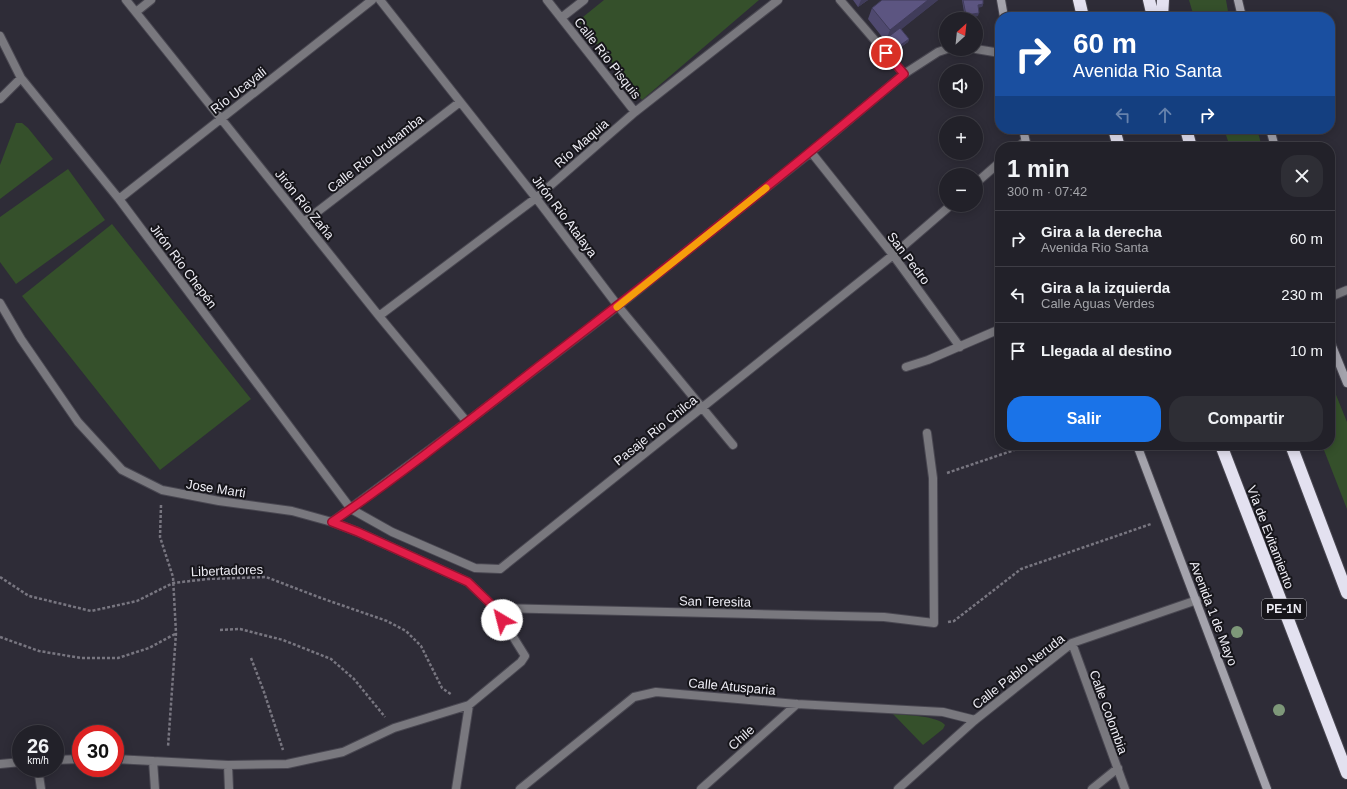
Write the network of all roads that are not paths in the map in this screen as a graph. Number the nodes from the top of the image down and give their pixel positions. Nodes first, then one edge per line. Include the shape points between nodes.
1 (126, 0) edge
2 (151, 0) edge
3 (372, 0) edge
4 (380, 0) edge
5 (546, 0) edge
6 (584, 0) edge
7 (778, 0) edge
8 (840, 0) edge
9 (1001, 0) edge
10 (1079, 0) edge
11 (1149, 0) edge
12 (1163, 0) edge
13 (1238, 0) edge
14 (136, 12) junction
15 (1003, 12) edge
16 (1082, 12) edge
17 (1152, 12) edge
18 (1162, 12) edge
19 (1241, 12) edge
20 (561, 18) junction
21 (0, 36) edge
22 (983, 50) edge
23 (939, 52) edge
24 (995, 52) edge
25 (904, 74) junction
26 (21, 78) junction
27 (0, 99) edge
28 (460, 102) junction
29 (635, 112) junction
30 (221, 119) junction
31 (811, 152) junction
32 (995, 166) edge
33 (983, 177) edge
34 (536, 198) junction
35 (119, 199) junction
36 (943, 212) edge
37 (304, 222) junction
38 (893, 255) junction
39 (1347, 290) edge
40 (1335, 295) edge
41 (0, 303) edge
42 (618, 306) junction
43 (379, 316) junction
44 (995, 331) edge
45 (960, 346) junction
46 (1335, 353) edge
47 (906, 367) dead end
48 (1347, 383) edge
49 (702, 408) junction
50 (467, 422) junction
51 (927, 433) dead end
52 (733, 445) dead end
53 (1139, 450) edge
54 (1223, 450) edge
55 (1293, 450) edge
56 (351, 509) junction
57 (332, 522) junction
58 (1347, 593) edge
59 (1197, 600) junction
60 (495, 608) junction
61 (1072, 643) junction
62 (797, 704) junction
63 (469, 706) junction
64 (975, 720) junction
65 (124, 759) edge
66 (153, 761) junction
67 (12, 763) edge
68 (0, 764) edge
69 (228, 765) junction
70 (1118, 768) junction
71 (1347, 773) edge
72 (39, 777) edge
73 (41, 789) edge
74 (155, 789) edge
75 (228, 789) edge
76 (456, 789) edge
77 (520, 789) edge
78 (701, 789) edge
79 (898, 789) edge
80 (1092, 789) edge
81 (1125, 789) edge
82 (1267, 789) edge

1 - 14 street, Jirón Río Zaña
2 - 14 street
3 - 30 street, Río Ucayali
4 - 28 street, Jirón Río Atalaya
5 - 20 street, Calle Río Pisquis
6 - 20 street
7 - 29 street, Río Maquia
8 - 25 street
9 - 15 street
10 - 16 highway
11 - 17 highway
12 - 18 highway
13 - 19 street
14 - 30 street, Jirón Río Zaña
20 - 29 street, Calle Río Pisquis
21 - 26 street, Jirón Río Chepén
22 - 24 street
23 - 25 street
25 - 31 street
26 - 27 street
26 - 35 street, Jirón Río Chepén
28 - 34 street, Jirón Río Atalaya
28 - 37 street, Calle Río Urubamba
29 - 34 street, Río Maquia
30 - 35 street, Río Ucayali
30 - 37 street, Jirón Río Zaña
31 - 38 street, San Pedro
31 - 42 street
32 - 33 street
34 - 42 street, Jirón Río Atalaya
34 - 43 street, Río Maquia
35 - 56 street, Jirón Río Chepén
36 - 38 street, Pasaje Rio Chilca
37 - 43 street, Jirón Río Zaña
38 - 45 street, San Pedro
38 - 49 street, Pasaje Rio Chilca
39 - 40 street
41 - 57 street, Jose Marti via 78,422 122,470 162,490 292,511
42 - 49 street, Jirón Río Atalaya
42 - 50 street
43 - 50 street, Jirón Río Zaña
44 - 45 street
45 - 47 street
46 - 48 street
49 - 52 street, Jirón Río Atalaya
49 - 56 street, Pasaje Rio Chilca via 500,569 475,568 392,532
50 - 56 street
51 - 60 street, San Teresita via 933,478 934,623 884,617
53 - 59 street, Avenida 1 de Mayo
54 - 71 highway, Vía de Evitamiento / PE-1N
55 - 58 highway
56 - 57 street
57 - 60 street, Jose Marti via 468,582
59 - 61 street, Calle Pablo Neruda
59 - 82 street, Avenida 1 de Mayo
60 - 63 street, Jose Marti via 525,656
61 - 64 street, Calle Pablo Neruda
61 - 70 street, Calle Colombia
62 - 64 street, Calle Atusparia via 943,712
62 - 77 street, Calle Atusparia via 656,692 634,697
62 - 78 street, Chile
63 - 69 street via 394,728 343,752 287,764
63 - 76 street
64 - 79 street, Calle Pablo Neruda
65 - 66 street
66 - 69 street
66 - 74 street
67 - 68 street
69 - 75 street
70 - 80 street
70 - 81 street, Calle Colombia
72 - 73 street

